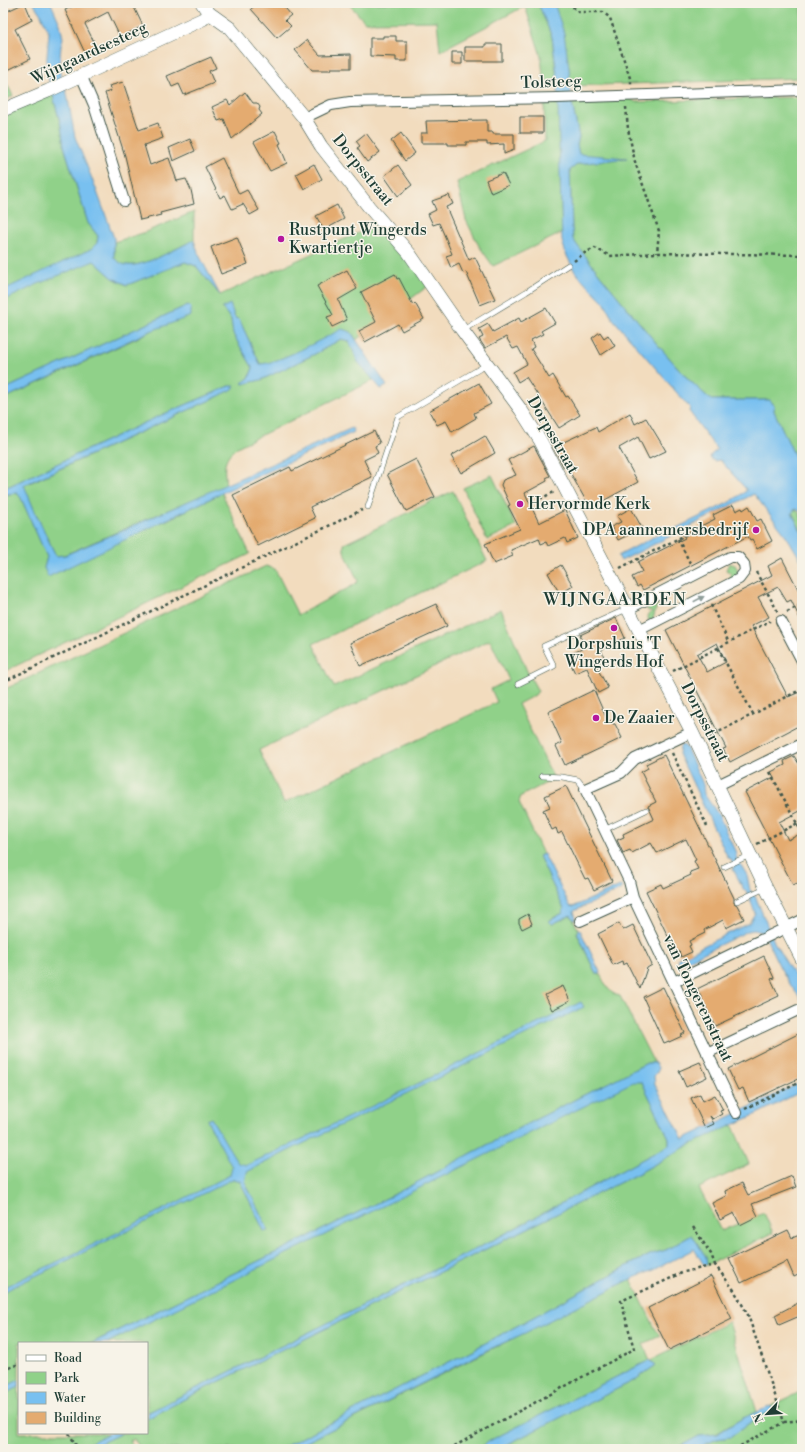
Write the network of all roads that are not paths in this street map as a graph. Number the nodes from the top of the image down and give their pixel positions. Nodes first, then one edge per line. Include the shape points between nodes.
1 (205, 8) edge
2 (81, 75) junction
3 (802, 90) edge
4 (3, 110) edge
5 (304, 118) junction
6 (124, 201) dead end
7 (568, 266) road end
8 (462, 330) junction
9 (487, 365) junction
10 (368, 507) road end
11 (628, 609) junction
12 (781, 619) road end
13 (639, 630) junction
14 (802, 661) edge
15 (518, 684) dead end
16 (695, 738) junction
17 (802, 744) edge
18 (542, 776) dead end
19 (718, 785) junction
20 (585, 789) junction
21 (646, 810) dead end
22 (604, 830) junction
23 (749, 852) junction
24 (724, 867) dead end
25 (766, 888) junction
26 (632, 897) junction
27 (737, 902) dead end
28 (802, 920) edge
29 (580, 921) dead end
30 (787, 928) junction
31 (802, 959) edge
32 (674, 982) junction
33 (798, 1010) dead end
34 (707, 1053) junction
35 (736, 1113) road end

1 - 2 street, Wijngaardsesteeg via 203,19
1 - 5 street, Dorpsstraat via 230,28
2 - 4 street, Wijngaardsesteeg
2 - 6 street via 94,105
3 - 5 street, Tolsteeg via 350,102 331,105
5 - 8 street, Dorpsstraat via 321,146 409,253
7 - 8 lane
8 - 9 street, Dorpsstraat
9 - 10 lane via 398,417
9 - 11 street, Dorpsstraat via 540,440
11 - 13 street, Dorpsstraat
13 -> 11 street via 739,579 745,572 744,564 738,557 730,557
11 - 15 lane via 544,646 554,666
12 - 14 street
13 - 16 street, Dorpsstraat
16 - 19 street, Dorpsstraat
16 - 20 street via 667,744 635,759 621,772
17 - 19 street
18 - 20 lane via 578,780
19 - 23 street, Dorpsstraat
20 - 22 street, van Tongerenstraat
21 - 22 lane
22 - 26 street, van Tongerenstraat via 629,881
23 - 24 lane
23 - 25 street, Dorpsstraat
25 - 27 lane
25 - 30 street, Dorpsstraat
26 - 29 street
26 - 32 street, van Tongerenstraat
28 - 30 street
30 - 31 street, Dorpsstraat
30 - 32 street
32 - 34 street, van Tongerenstraat
33 - 34 street
34 - 35 street, van Tongerenstraat

